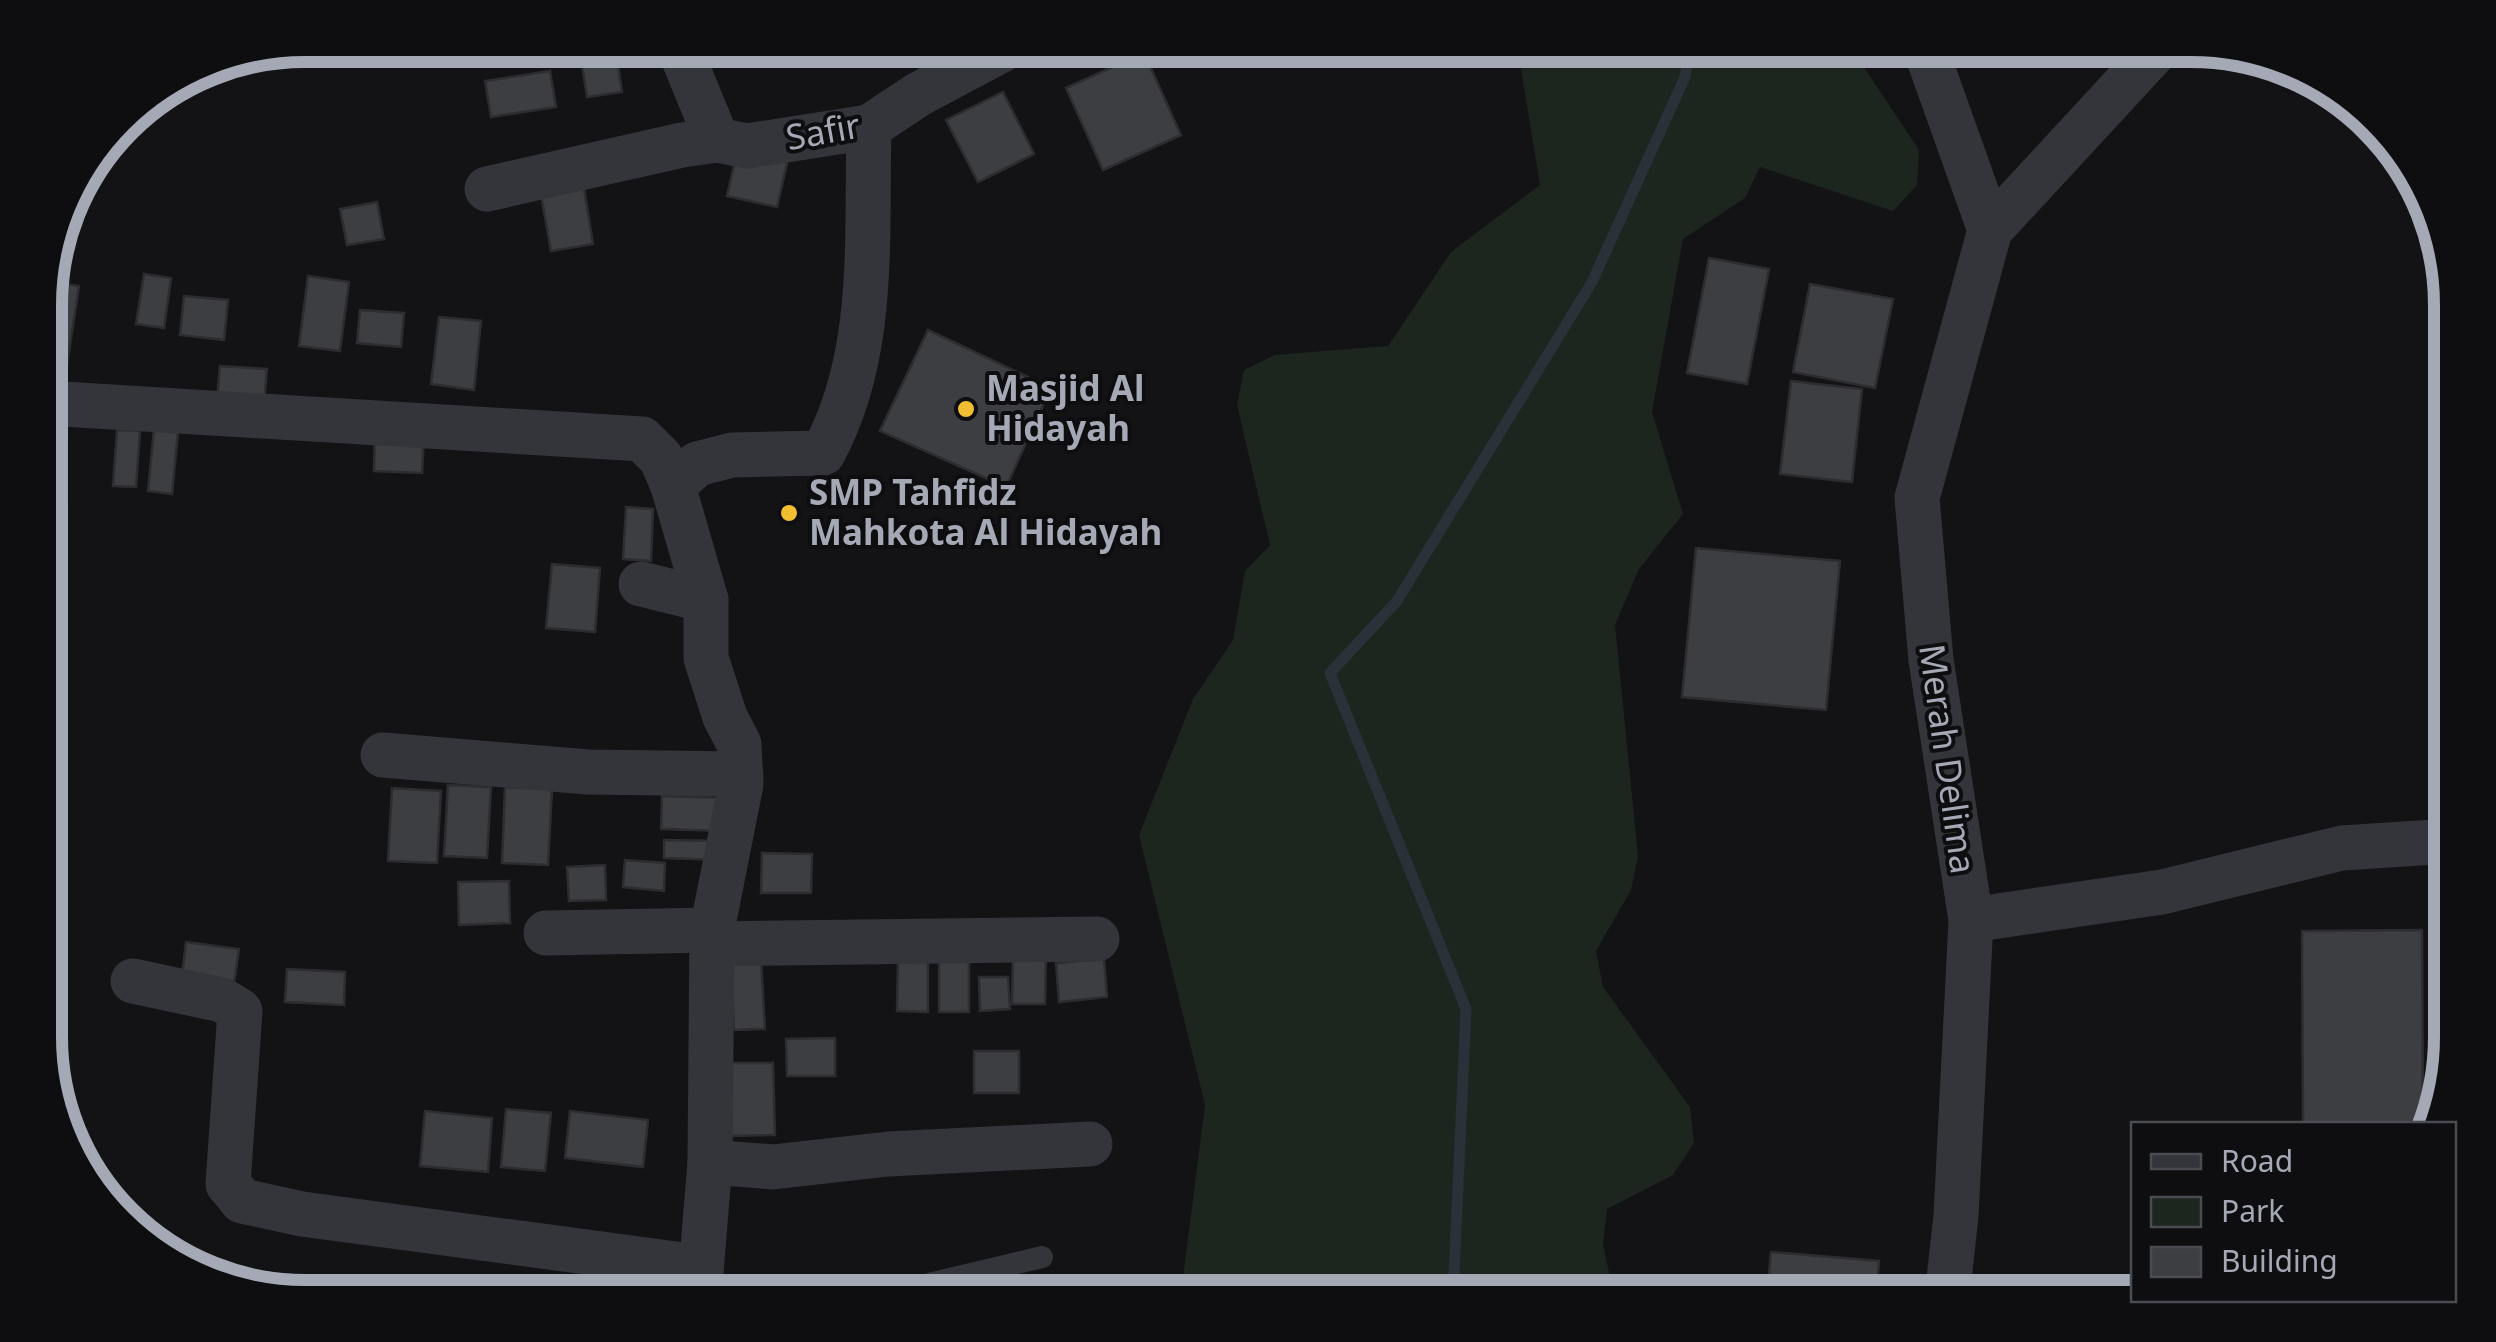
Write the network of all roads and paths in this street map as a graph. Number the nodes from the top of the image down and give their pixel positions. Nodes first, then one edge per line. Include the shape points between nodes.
1 (685, 62) edge
2 (979, 62) edge
3 (1930, 62) edge
4 (2145, 62) edge
5 (869, 128) junction
6 (717, 140) junction
7 (486, 189) dead end
8 (1990, 230) junction
9 (63, 404) edge
10 (673, 486) junction
11 (642, 584) dead end
12 (706, 600) junction
13 (383, 756) dead end
14 (741, 774) junction
15 (2434, 842) edge
16 (1971, 920) junction
17 (546, 933) dead end
18 (713, 937) junction
19 (1097, 939) dead end
20 (133, 981) dead end
21 (1090, 1144) dead end
22 (710, 1162) junction
23 (1042, 1256) dead end
24 (1949, 1279) edge
25 (685, 1280) edge
26 (698, 1280) edge
27 (945, 1280) edge

1 - 6 street
2 - 5 street, Safir
3 - 8 street
4 - 8 street
5 - 6 street, Safir via 747,146
5 - 10 street via 860,359 823,454 732,456 697,464
6 - 7 street, Safir
8 - 16 street, Merah Delima via 1917,498 1931,660
9 - 10 street via 642,439 661,458
10 - 12 street
11 - 12 street
12 - 14 street via 706,658 739,744
13 - 14 street via 588,772
14 - 18 street
15 - 16 street via 2342,848 2162,892
16 - 24 street, Merah Delima
17 - 18 street
18 - 19 street
18 - 22 street
20 - 25 street via 240,1010 228,1184 242,1201
21 - 22 street via 774,1167
22 - 26 street
23 - 27 lane

